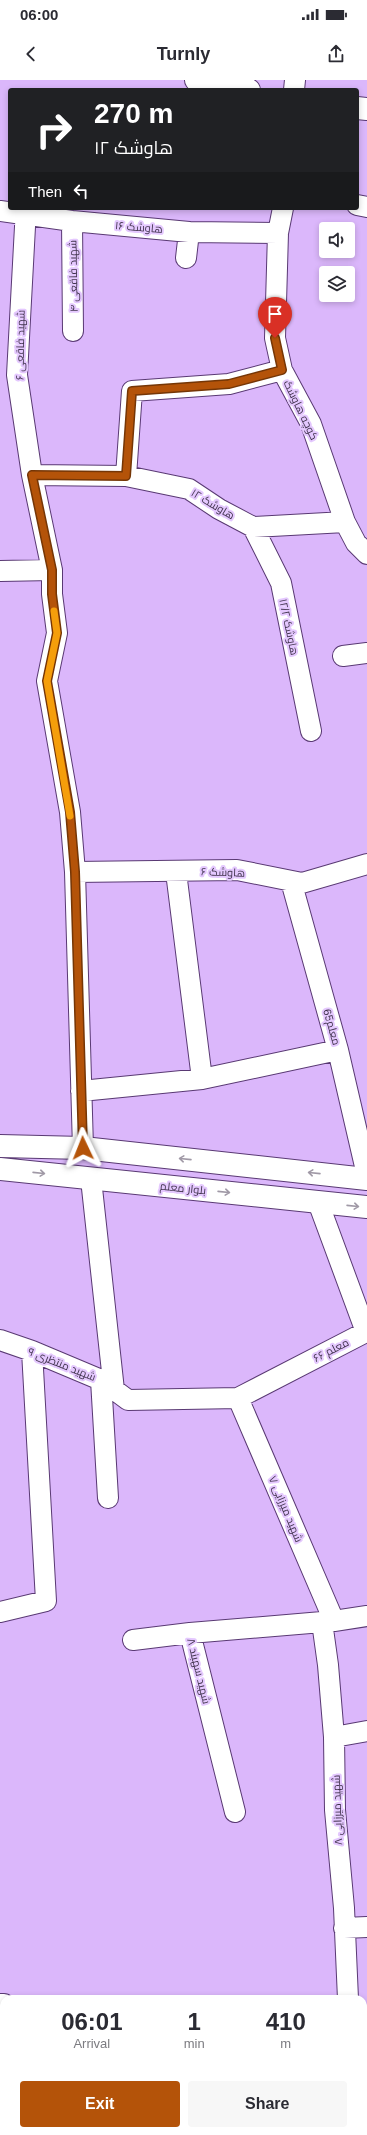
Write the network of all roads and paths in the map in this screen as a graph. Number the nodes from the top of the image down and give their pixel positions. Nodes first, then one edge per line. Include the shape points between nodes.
1 (196, 80) edge
2 (238, 88) edge
3 (283, 210) edge
4 (0, 211) edge
5 (26, 211) edge
6 (127, 217) edge
7 (72, 221) junction
8 (189, 232) junction
9 (278, 233) junction
10 (186, 258) dead end
11 (74, 331) dead end
12 (282, 370) junction
13 (32, 475) junction
14 (126, 476) junction
15 (345, 522) junction
16 (253, 527) junction
17 (367, 554) edge
18 (52, 570) junction
19 (0, 571) edge
20 (367, 653) edge
21 (343, 656) dead end
22 (311, 731) dead end
23 (367, 864) edge
24 (75, 872) junction
25 (176, 872) junction
26 (291, 881) junction
27 (338, 1050) junction
28 (202, 1079) junction
29 (81, 1091) junction
30 (364, 1144) edge
31 (0, 1146) edge
32 (83, 1148) junction
33 (0, 1169) edge
34 (367, 1175) edge
35 (91, 1178) junction
36 (367, 1179) edge
37 (318, 1202) junction
38 (367, 1207) edge
39 (366, 1332) edge
40 (0, 1340) edge
41 (32, 1351) junction
42 (107, 1385) junction
43 (238, 1398) junction
44 (108, 1498) dead end
45 (0, 1612) edge
46 (367, 1616) edge
47 (328, 1621) junction
48 (190, 1633) junction
49 (133, 1640) dead end
50 (367, 1731) edge
51 (334, 1737) junction
52 (235, 1812) dead end
53 (367, 1927) edge
54 (344, 1928) junction
55 (348, 1995) edge

1 - 2 main road
3 - 9 street, کوچه هاوشک
4 - 5 street, هاوشک ۱۶
5 - 7 street, هاوشک ۱۶
5 - 13 street, شهید فاقعی ۶ via 17,375
6 - 7 street, هاوشک ۱۶
6 - 8 street, هاوشک ۱۶
7 - 11 street, شهید فاقعی ۴
8 - 9 street, هاوشک ۱۶
8 - 10 street
9 - 12 street, کوچه هاوشک via 275,338
12 - 14 street via 229,384 132,391
12 - 15 street, کوچه هاوشک via 311,424
13 - 14 street, هاوشک ۱۲
13 - 18 street, شهید فاقعی ۶
14 - 16 street, هاوشک ۱۲ via 189,489
15 - 16 street
15 - 17 street, کوچه هاوشک via 356,543
16 - 22 street, هاوشک ۱۲/۲ via 280,583
18 - 19 street
18 - 24 street, شهید فاقعی ۶ via 57,633 47,681 70,812
20 - 21 street
23 - 26 street, هاوشک ۶ via 302,883
24 - 25 street, هاوشک ۶
24 - 29 street, شهید فاقعی ۶
25 - 26 street, هاوشک ۶ via 237,870
25 - 28 street
26 - 27 street, معلم65
27 - 28 street
27 - 30 street, معلم65
28 - 29 street
29 - 32 street, شهید فاقعی ۶
30 - 34 street, معلم65
31 - 32 main road
36 -> 32 main road
33 -> 35 main road, بلوار معلم
35 -> 37 main road, بلوار معلم
35 - 42 street
37 -> 38 main road, بلوار معلم
37 - 39 street, معلم ۶۶
39 - 43 street, معلم ۶۶
40 - 41 street, شهید منتظری ۹
41 - 42 street, شهید منتظری ۹
41 - 45 street via 46,1601
42 - 43 street, شهید منتظری ۹ via 128,1400
42 - 44 street
43 - 47 street, شهید میرزایی ۷
46 - 47 street, شهید سهبند ۸
47 - 48 street, شهید سهبند ۸
47 - 51 street, شهید میرزایی ۸ via 328,1664
48 - 49 street
48 - 52 street, شهید سهبند ۸
50 - 51 street
51 - 54 street, شهید میرزایی ۸ via 335,1810
53 - 54 street
54 - 55 street, شهید میرزایی ۸

